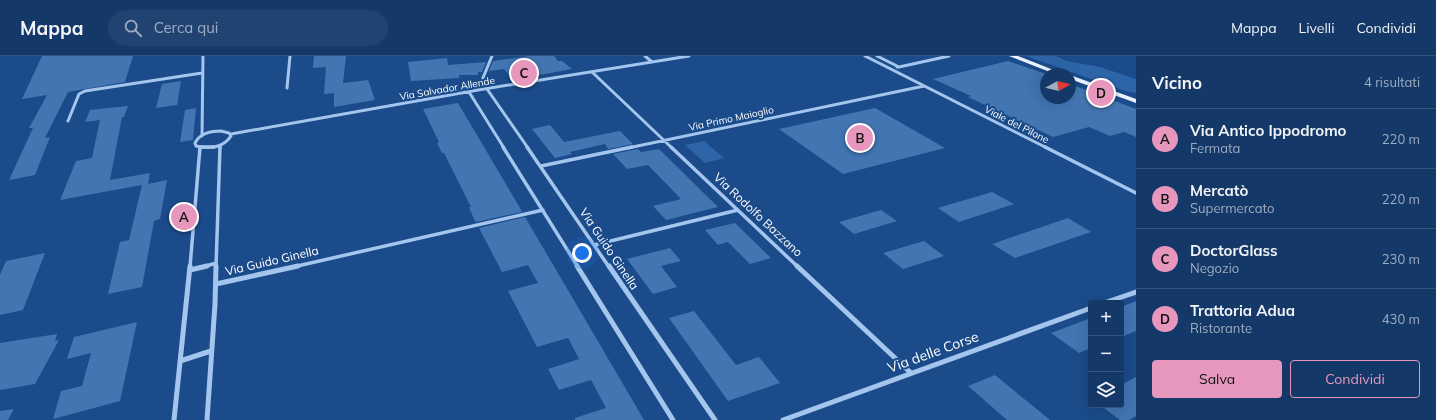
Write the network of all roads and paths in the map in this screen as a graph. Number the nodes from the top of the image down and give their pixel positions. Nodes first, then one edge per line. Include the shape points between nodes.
1 (203, 56) edge
2 (290, 56) edge
3 (492, 56) edge
4 (645, 56) edge
5 (689, 56) edge
6 (865, 56) edge
7 (877, 56) edge
8 (949, 56) edge
9 (1012, 56) edge
10 (652, 62) junction
11 (899, 67) junction
12 (1045, 68) edge
13 (890, 69) junction
14 (592, 72) junction
15 (202, 73) junction
16 (1076, 79) edge
17 (924, 86) junction
18 (287, 88) dead end
19 (487, 89) junction
20 (478, 90) junction
21 (469, 92) junction
22 (1136, 100) edge
23 (68, 121) dead end
24 (231, 134) junction
25 (202, 136) junction
26 (665, 140) junction
27 (220, 145) junction
28 (200, 147) junction
29 (541, 166) junction
30 (1136, 193) edge
31 (542, 210) junction
32 (738, 210) junction
33 (594, 245) junction
34 (216, 263) junction
35 (190, 270) junction
36 (216, 284) junction
37 (1136, 292) edge
38 (1113, 300) edge
39 (1088, 309) edge
40 (211, 351) junction
41 (180, 361) junction
42 (911, 372) junction
43 (174, 420) edge
44 (207, 420) edge
45 (673, 420) edge
46 (715, 420) edge
47 (784, 420) edge

1 - 15 street
2 - 18 street
3 - 20 street
4 - 10 street
5 - 10 street, Via Salvador Allende
6 - 13 street, Viale del Pilone
7 - 11 street
8 - 11 street
9 - 12 main road
10 - 14 street, Via Salvador Allende
11 - 13 street
13 - 17 street, Viale del Pilone
14 - 19 street, Via Salvador Allende
14 - 26 street, Via Rodolfo Bazzano
15 - 23 street via 85,91 79,94
15 - 25 street
16 - 22 main road
17 - 26 street, Via Primo Maioglio
17 - 30 street, Viale del Pilone
19 - 20 street, Via Salvador Allende
19 - 29 street, Via Guido Ginella
20 - 21 street, Via Salvador Allende
21 - 24 street, Via Salvador Allende
21 - 31 street
24 - 25 street, Via Salvador Allende via 221,131
24 - 27 street via 231,138
25 - 28 street via 195,141 196,146
26 - 29 street, Via Primo Maioglio
26 - 32 street, Via Rodolfo Bazzano
27 - 28 street
27 - 34 street
28 - 35 street
29 - 33 street, Via Guido Ginella
31 - 36 street, Via Guido Ginella
31 - 45 street
32 - 33 street
32 - 42 street, Via Rodolfo Bazzano
33 - 46 street, Via Guido Ginella
34 - 35 street
34 - 36 street
35 - 41 street
36 - 40 street
37 - 38 street
39 - 42 street, Via delle Corse
40 - 41 street
40 - 44 street
41 - 43 street
42 - 47 street, Via delle Corse

